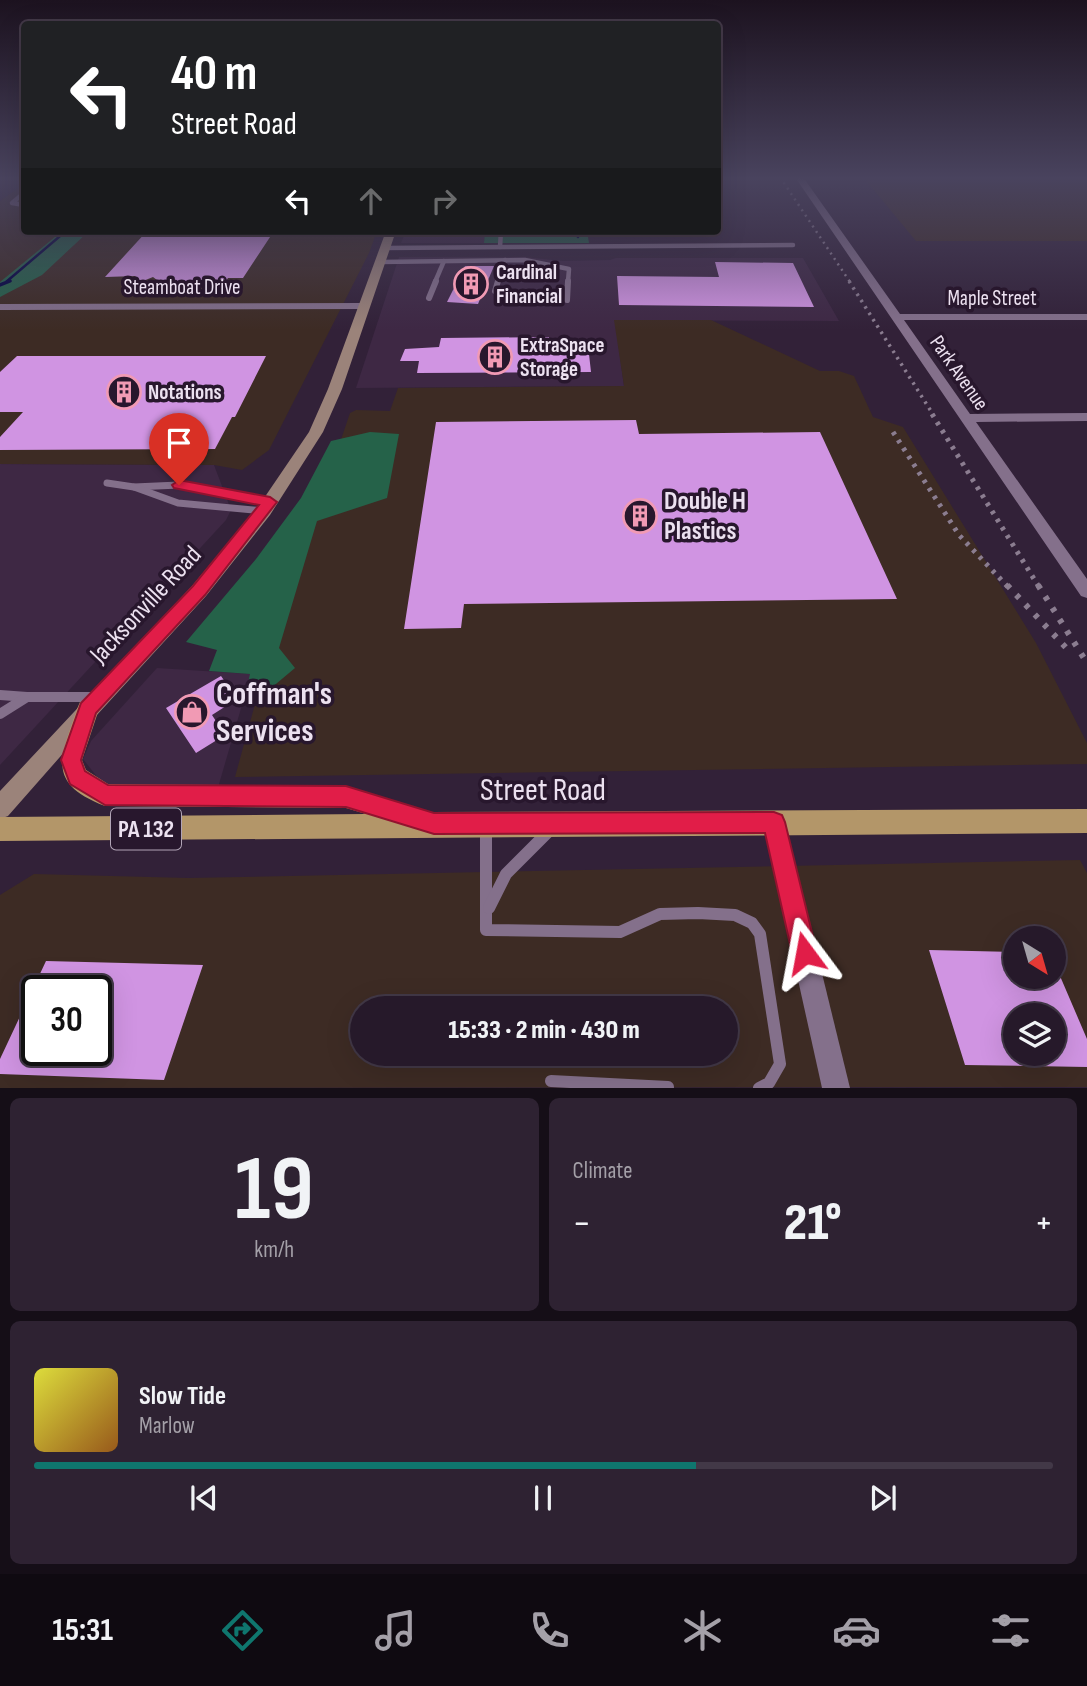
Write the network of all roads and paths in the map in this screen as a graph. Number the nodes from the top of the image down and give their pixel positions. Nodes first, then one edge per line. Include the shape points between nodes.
1 (835, 228) edge
2 (390, 235) edge
3 (501, 235) edge
4 (793, 245) dead end
5 (500, 247) junction
6 (382, 255) junction
7 (505, 260) junction
8 (444, 261) junction
9 (495, 291) dead end
10 (429, 298) dead end
11 (567, 300) dead end
12 (364, 306) junction
13 (0, 307) edge
14 (897, 317) junction
15 (1087, 317) edge
16 (968, 418) junction
17 (1087, 418) edge
18 (107, 484) dead end
19 (134, 487) junction
20 (267, 507) junction
21 (1079, 568) edge
22 (1087, 592) edge
23 (0, 695) edge
24 (27, 697) junction
25 (93, 703) junction
26 (0, 714) edge
27 (0, 808) edge
28 (1087, 821) edge
29 (774, 822) junction
30 (556, 823) junction
31 (434, 824) junction
32 (486, 824) junction
33 (0, 830) edge
34 (487, 914) junction
35 (551, 1081) dead end
36 (668, 1087) edge
37 (759, 1087) edge
38 (835, 1087) edge

1 - 14 street, Park Avenue
2 - 6 main road, Jacksonville Road
3 - 5 lane
4 - 5 lane
5 - 6 lane
6 - 8 lane
6 - 12 main road, Jacksonville Road
7 - 8 lane
7 - 9 lane
7 - 11 lane via 569,269
8 - 10 lane
12 - 13 street, Steamboat Drive
12 - 20 main road, Jacksonville Road via 316,432
14 - 15 street, Maple Street
14 - 16 street, Park Avenue
16 - 17 street
16 - 21 street, Park Avenue
18 - 19 lane
19 - 20 lane via 179,485
19 - 20 lane via 147,496 238,511
20 - 25 main road, Jacksonville Road via 199,591
21 - 22 street, Park Avenue
23 - 24 lane
24 - 25 lane
24 - 26 lane
25 - 27 main road, Jacksonville Road
25 - 31 main road via 71,760 77,777 105,795 346,797
28 - 29 main road, Street Road / PA 132
29 - 30 main road, Street Road / PA 132
29 - 38 street
30 - 32 main road, Street Road / PA 132
30 - 34 lane via 506,874
31 - 32 main road, Street Road / PA 132
31 - 33 main road, Street Road / PA 132
32 - 34 lane
34 - 37 lane via 486,930 620,932 660,914 735,915 752,923 760,934 780,1064 769,1083
35 - 36 lane

